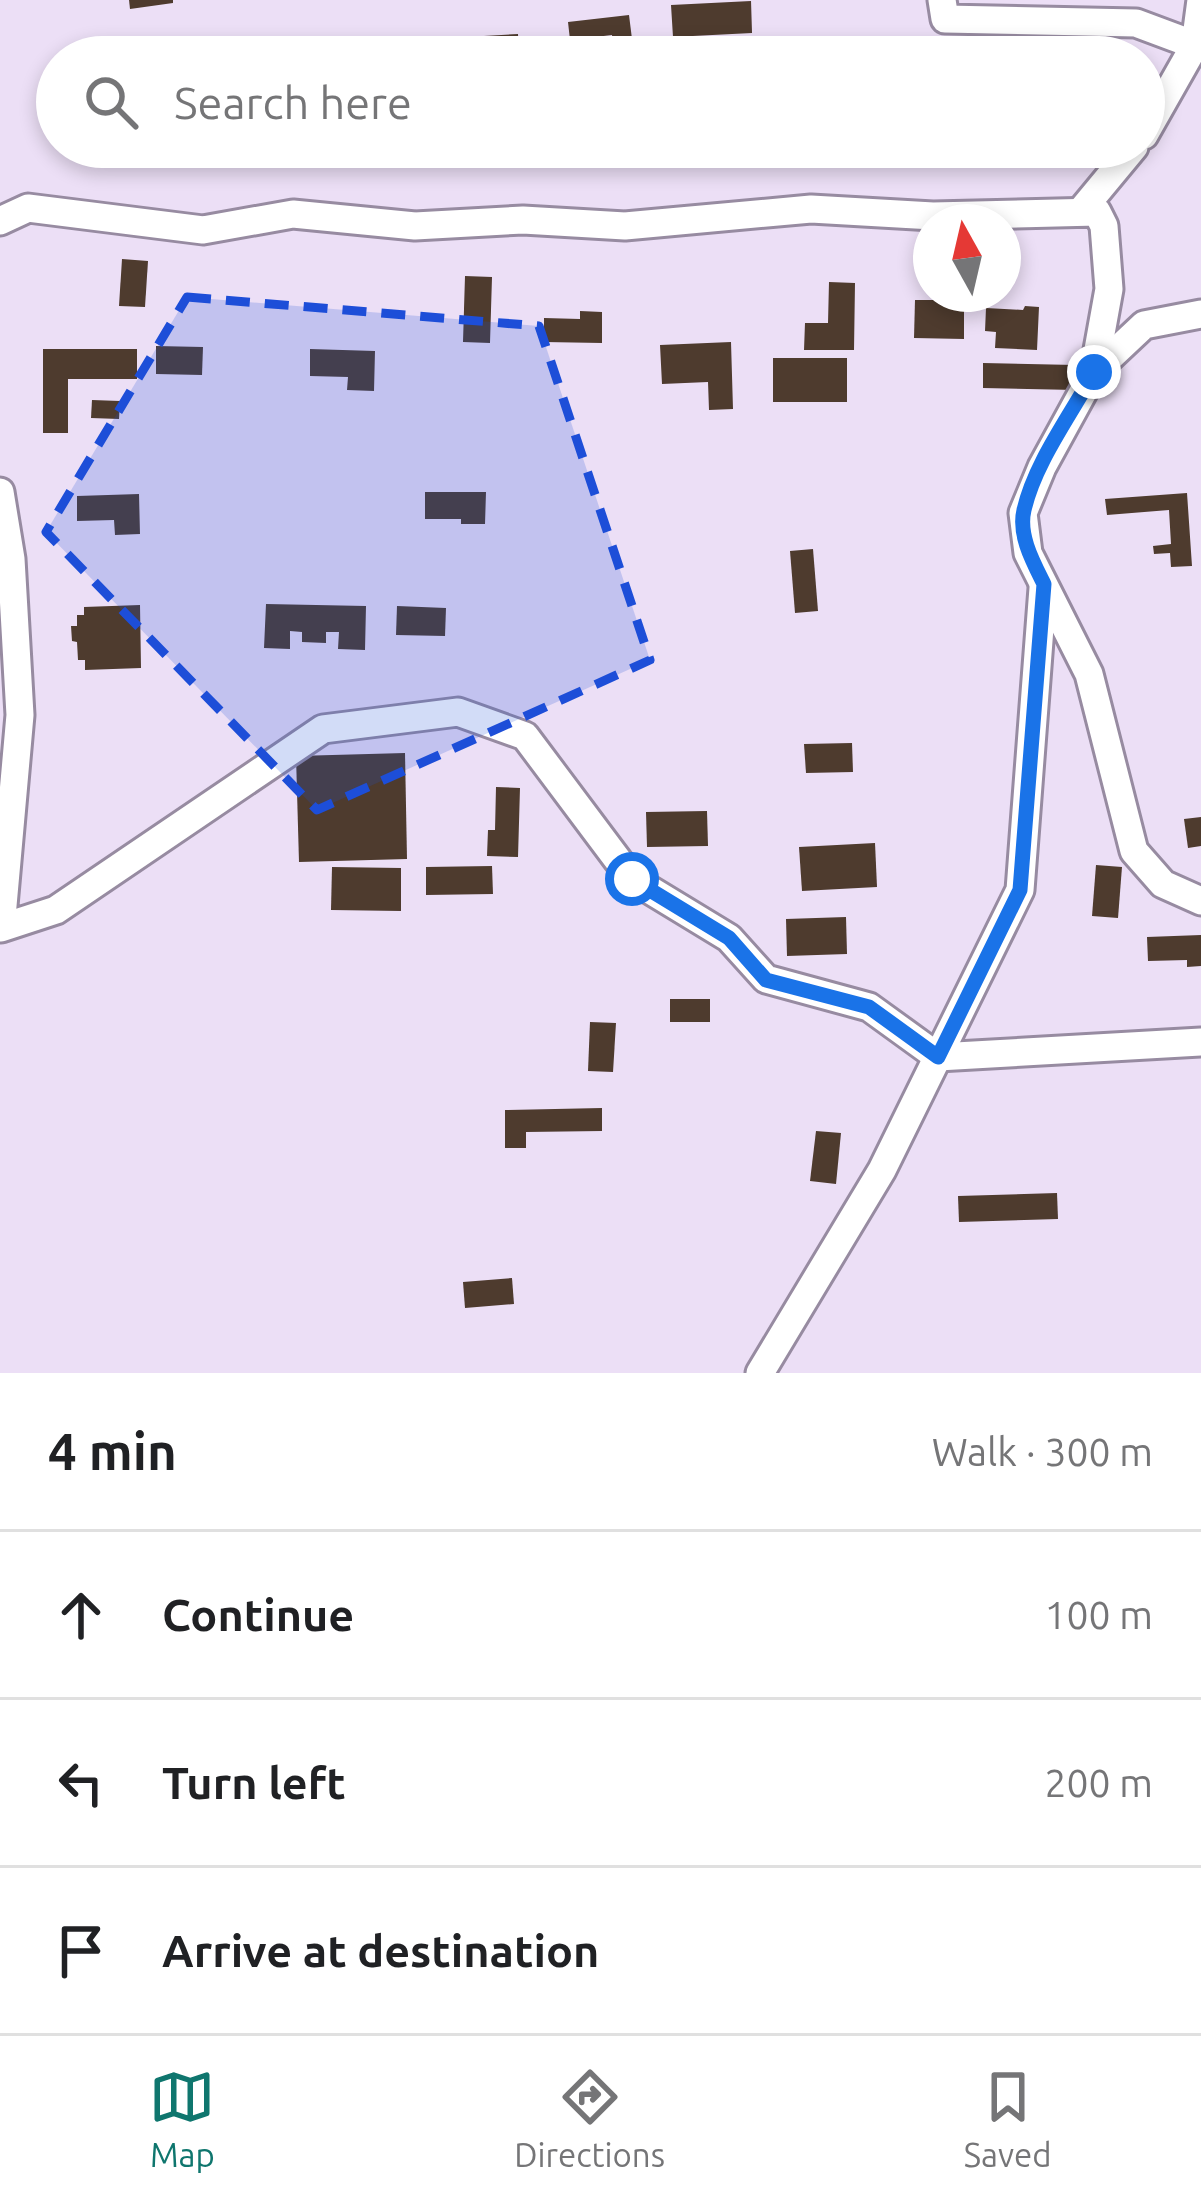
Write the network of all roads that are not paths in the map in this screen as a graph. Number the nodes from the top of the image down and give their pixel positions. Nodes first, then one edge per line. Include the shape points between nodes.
1 (942, 0) edge
2 (1201, 0) edge
3 (1195, 45) junction
4 (1165, 98) edge
5 (1117, 168) edge
6 (1081, 211) junction
7 (0, 221) edge
8 (1201, 314) edge
9 (1094, 372) junction
10 (0, 492) edge
11 (1044, 584) junction
12 (1201, 901) edge
13 (1201, 1042) edge
14 (938, 1057) junction
15 (760, 1373) edge

1 - 3 street via 945,19 1136,23
2 - 3 street
3 - 4 street
5 - 6 street
6 - 7 street via 933,216 811,209 625,226 415,226 292,214 203,230 28,208
6 - 9 street via 1097,212 1106,247 1109,289
8 - 9 street via 1144,326
9 - 11 street via 1023,513 1028,553
10 - 14 street via 20,715 1,928 56,910 323,729 458,712 525,736 632,879 729,938 766,980 869,1007
11 - 12 street via 1089,674 1134,850 1163,884
11 - 14 street via 1020,890
13 - 14 street
14 - 15 street via 882,1171

